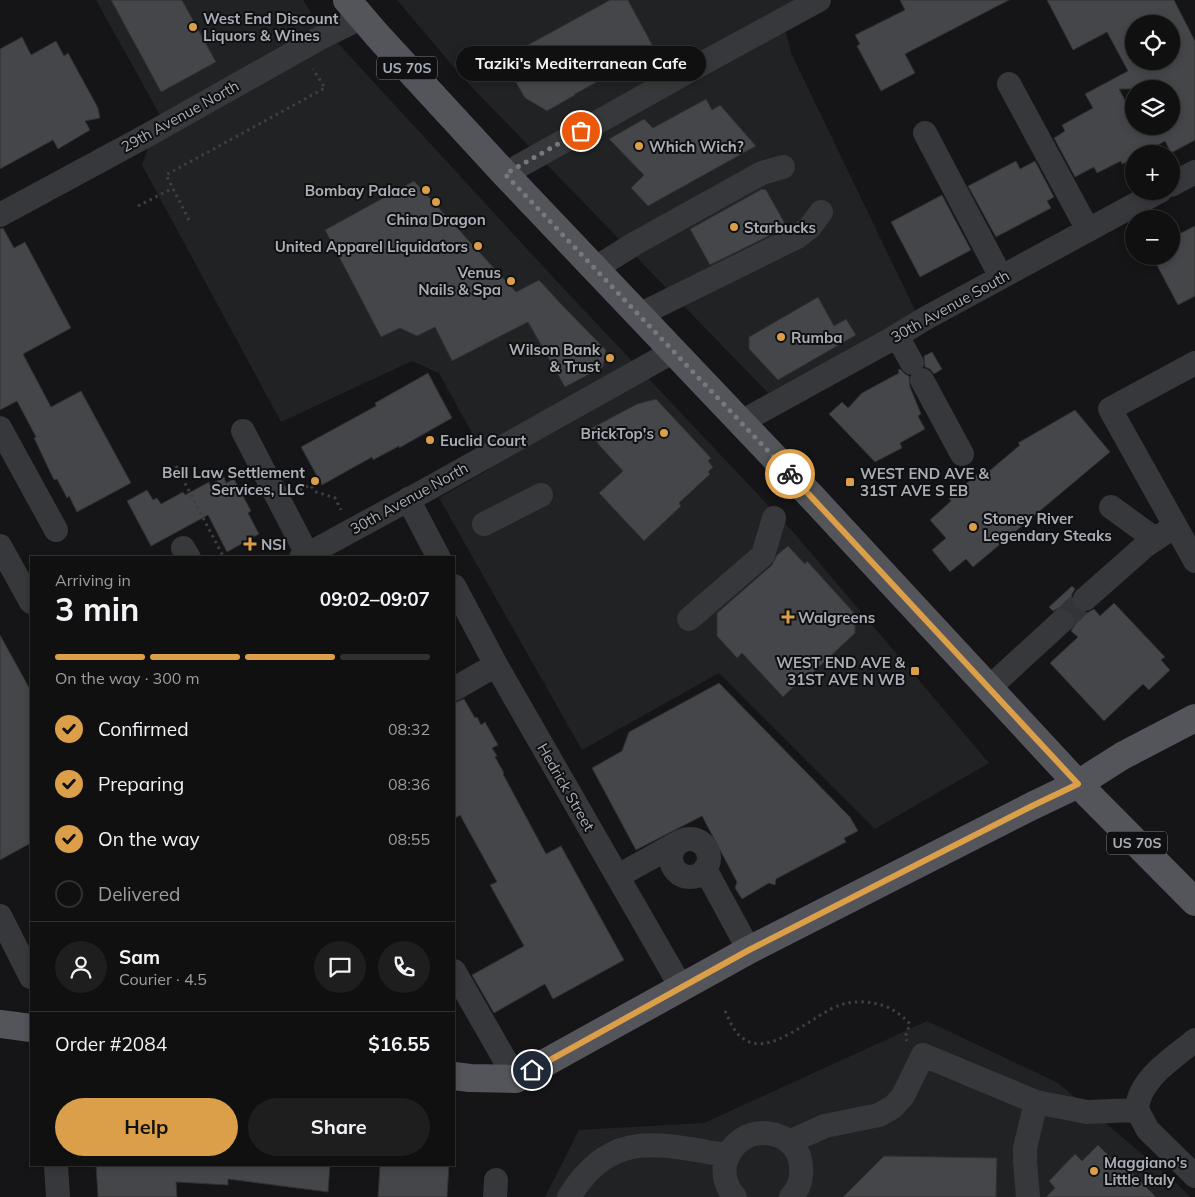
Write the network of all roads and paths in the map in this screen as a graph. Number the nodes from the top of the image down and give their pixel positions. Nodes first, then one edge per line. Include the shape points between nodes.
1 (819, 0) edge
2 (354, 9) edge
3 (312, 66) dead end
4 (1009, 84) dead end
5 (924, 134) dead end
6 (783, 166) dead end
7 (1195, 172) edge
8 (505, 174) junction
9 (1180, 180) edge
10 (172, 188) junction
11 (1143, 200) edge
12 (138, 206) dead end
13 (821, 212) dead end
14 (0, 215) edge
15 (189, 220) dead end
16 (1088, 230) junction
17 (594, 269) junction
18 (1001, 277) junction
19 (638, 314) junction
20 (897, 336) junction
21 (674, 351) junction
22 (1195, 363) edge
23 (741, 422) junction
24 (0, 428) edge
25 (243, 431) dead end
26 (962, 454) dead end
27 (176, 466) dead end
28 (541, 495) dead end
29 (408, 499) junction
30 (279, 501) junction
31 (1111, 507) dead end
32 (343, 513) dead end
33 (774, 518) dead end
34 (484, 524) dead end
35 (1175, 526) junction
36 (56, 530) dead end
37 (1155, 539) junction
38 (223, 556) edge
39 (304, 556) edge
40 (437, 556) edge
41 (3, 559) edge
42 (1195, 561) edge
43 (455, 588) edge
44 (1085, 599) tunnel mouth
45 (30, 600) edge
46 (689, 619) dead end
47 (1062, 621) tunnel mouth
48 (496, 665) junction
49 (455, 688) edge
50 (989, 688) junction
51 (1195, 718) edge
52 (1078, 784) junction
53 (618, 876) junction
54 (1195, 902) edge
55 (0, 916) edge
56 (749, 950) junction
57 (455, 973) edge
58 (30, 975) edge
59 (681, 987) junction
60 (725, 1011) dead end
61 (0, 1024) edge
62 (30, 1028) edge
63 (1195, 1040) edge
64 (920, 1062) junction
65 (455, 1076) edge
66 (516, 1079) junction
67 (1036, 1102) junction
68 (1137, 1110) junction
69 (788, 1142) junction
70 (728, 1156) junction
71 (56, 1166) edge
72 (1195, 1176) edge
73 (58, 1197) edge
74 (569, 1197) edge
75 (735, 1197) edge
76 (791, 1197) edge
77 (1028, 1197) edge

1 - 8 street
2 - 8 main road, US 70S
2 - 14 street, 29th Avenue North via 320,38
3 - 10 path via 325,88 166,175
4 - 16 street
5 - 18 street
6 - 17 street via 762,173
7 - 9 street
8 - 17 main road, US 70S
10 - 12 path
10 - 15 path
11 - 16 street, 30th Avenue South
13 - 19 street via 797,237
16 - 18 street, 30th Avenue South
17 - 19 main road, US 70S
18 - 20 street, 30th Avenue South
19 - 21 main road, US 70S
20 - 23 street, 30th Avenue South
20 - 26 street
21 - 23 main road, US 70S
21 - 29 street, 30th Avenue North
22 - 35 street via 1110,409
23 - 50 main road, US 70S
24 - 36 street
25 - 30 street
27 - 38 path
28 - 34 street
29 - 39 street, 30th Avenue North
29 - 40 street
30 - 32 path via 310,485 316,492 335,498
30 - 39 street
31 - 37 street
33 - 46 street via 763,555
35 - 37 street
35 - 42 street
37 - 44 street
41 - 45 street
43 - 48 street, Hedrick Street
47 - 50 street
48 - 49 street
48 - 53 street, Hedrick Street
50 - 52 main road, US 70S
51 - 52 main road via 1122,756
52 - 54 main road, US 70S
52 - 56 main road
53 - 56 street via 683,840 676,844 672,853 676,870 690,876 705,870
53 - 59 street, Hedrick Street
55 - 58 street
56 - 59 main road
57 - 66 street
59 - 66 main road
60 - 64 path via 741,1037 759,1044 777,1040 839,1005 862,1002 883,1006 902,1015 910,1024 905,1037
61 - 62 main road
63 - 68 street via 1146,1084
64 - 67 street via 923,1055
64 - 69 street via 903,1096 893,1107 879,1115 825,1126
65 - 66 main road
67 - 68 street via 1088,1112
67 - 77 street via 1025,1148
68 - 72 street via 1148,1130
69 - 70 street via 783,1137 758,1132 745,1136
69 - 76 street via 799,1156 802,1169 801,1181
70 - 74 street via 658,1145 624,1149 590,1167
70 - 75 street via 724,1168 726,1181
71 - 73 street

